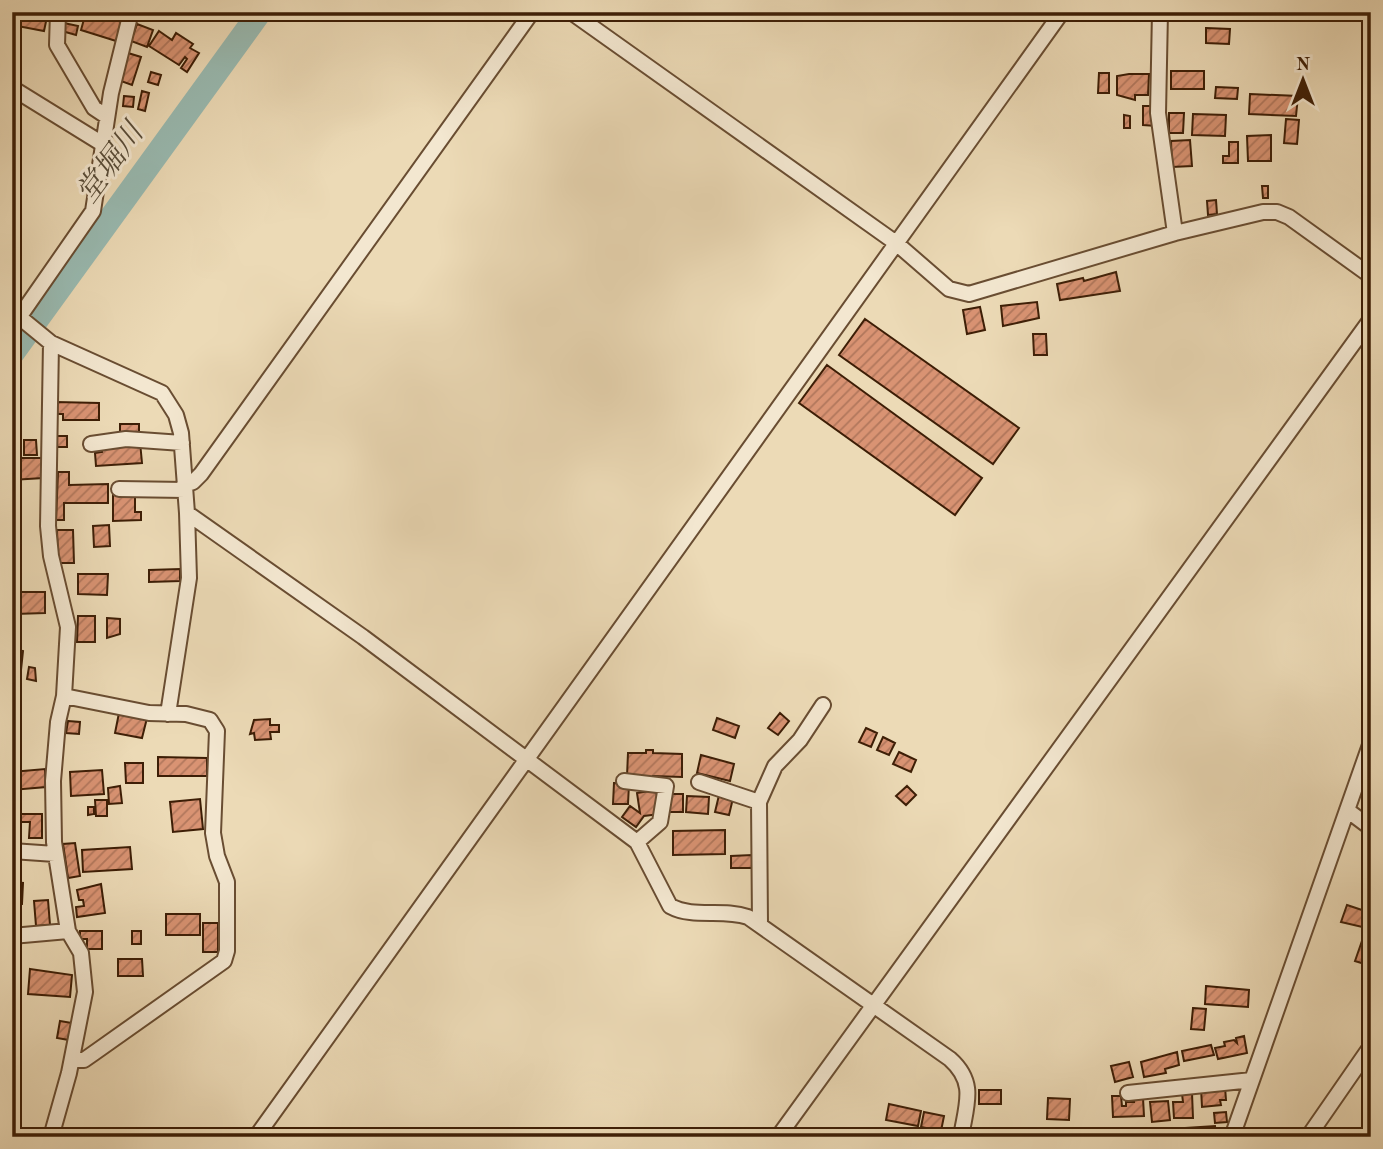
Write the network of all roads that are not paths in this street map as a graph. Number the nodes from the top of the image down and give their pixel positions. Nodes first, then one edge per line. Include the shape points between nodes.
1 (58, 12) edge
2 (131, 12) edge
3 (532, 12) edge
4 (571, 12) edge
5 (1062, 12) edge
6 (1160, 12) edge
7 (12, 88) edge
8 (106, 116) junction
9 (102, 143) junction
10 (1175, 233) junction
11 (896, 243) junction
12 (1371, 276) edge
13 (16, 314) edge
14 (1371, 319) edge
15 (51, 342) junction
16 (182, 443) junction
17 (92, 444) dead end
18 (185, 487) junction
19 (119, 489) dead end
20 (187, 513) junction
21 (64, 696) junction
22 (823, 705) dead end
23 (168, 714) junction
24 (1371, 742) edge
25 (526, 757) junction
26 (624, 781) dead end
27 (699, 782) dead end
28 (759, 802) junction
29 (1347, 810) junction
30 (1371, 828) edge
31 (637, 842) junction
32 (12, 851) edge
33 (55, 854) junction
34 (760, 924) junction
35 (68, 931) junction
36 (12, 936) edge
37 (874, 1007) junction
38 (1371, 1046) edge
39 (72, 1060) junction
40 (1252, 1080) junction
41 (1128, 1093) dead end
42 (51, 1137) edge
43 (256, 1137) edge
44 (778, 1137) edge
45 (961, 1137) edge
46 (1232, 1137) edge
47 (1308, 1137) edge

1 - 8 street via 57,45 94,108
2 - 8 street
3 - 18 street via 201,474
4 - 11 street
5 - 11 street
6 - 10 street via 1158,113
7 - 9 street
8 - 9 street
9 - 13 street via 93,211
10 - 11 street via 969,294 949,289
10 - 12 street via 1278,212
11 - 25 street
13 - 15 street
14 - 37 street
15 - 16 street via 162,393 176,415
15 - 21 street via 48,526 68,627
16 - 17 street via 125,439
16 - 18 street
18 - 19 street
18 - 20 street
20 - 23 street via 189,578
20 - 25 street
21 - 23 street
21 - 33 street via 53,781
22 - 28 street via 800,740 775,765
23 - 39 street via 210,720 217,731 212,833 227,881 226,955 218,967 84,1060
24 - 29 street
25 - 31 street
25 - 43 street
26 - 31 street via 666,786 660,822
27 - 28 street
28 - 34 street
29 - 30 street
29 - 40 street
31 - 34 street via 670,906 694,913 740,914
32 - 33 street
33 - 35 street
34 - 37 street
35 - 36 street
35 - 39 street via 81,953 85,983
37 - 44 street
37 - 45 street via 964,1072 968,1092
38 - 47 street
39 - 42 street
40 - 41 street
40 - 46 street

